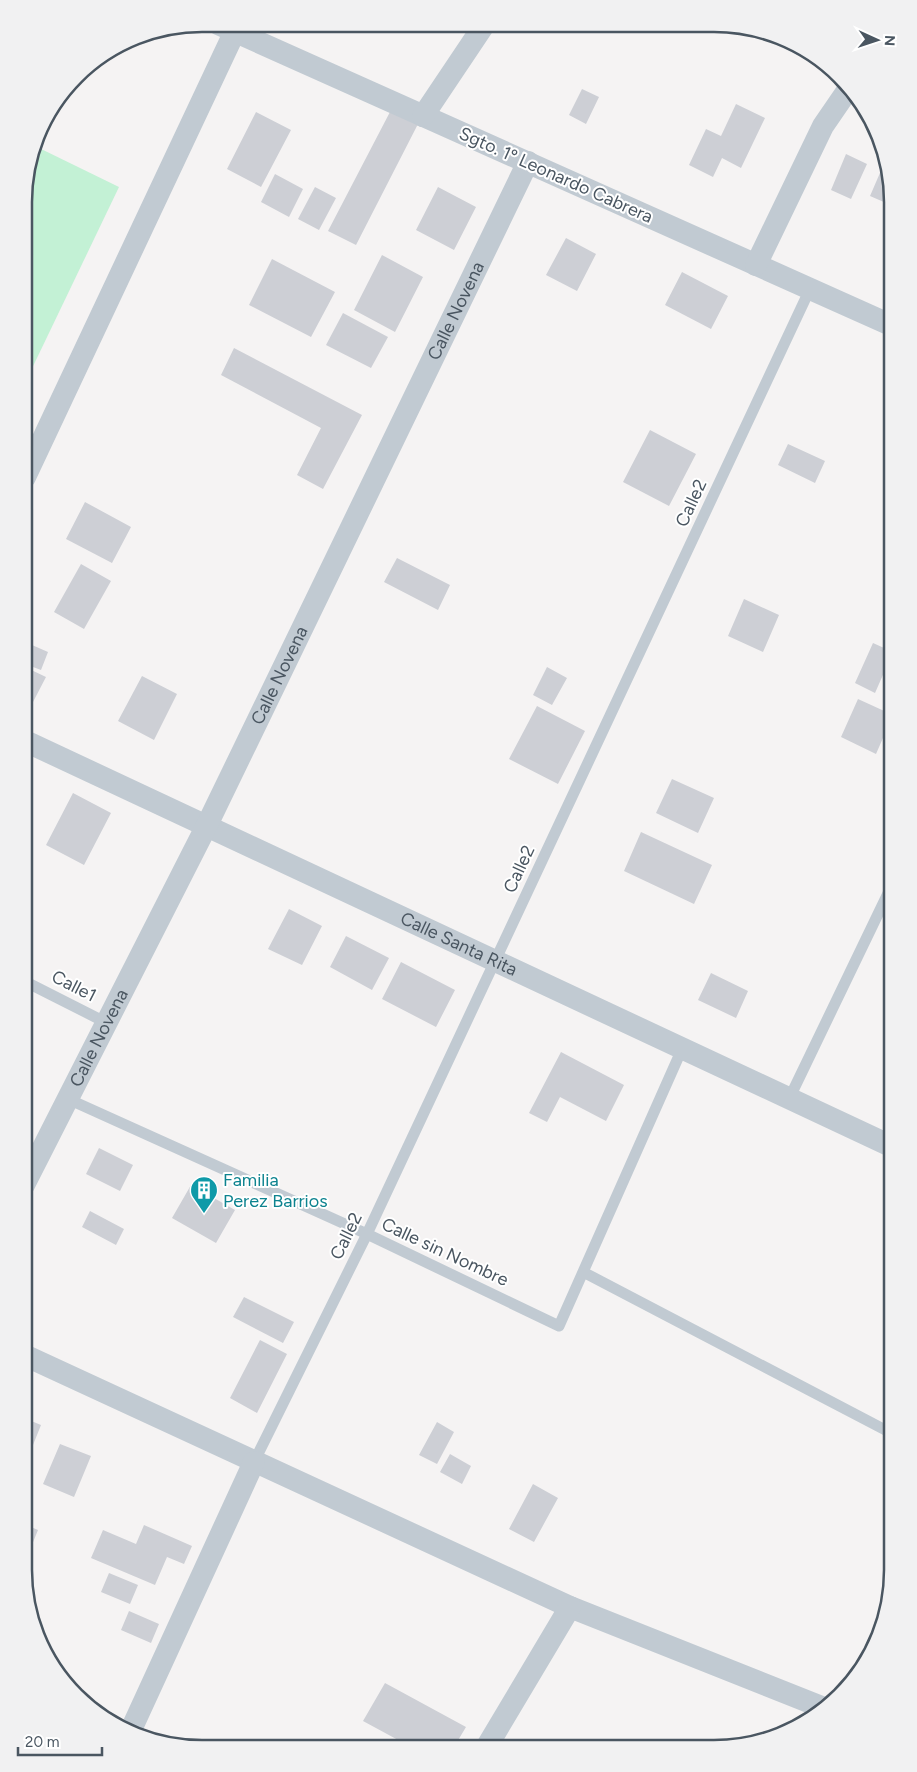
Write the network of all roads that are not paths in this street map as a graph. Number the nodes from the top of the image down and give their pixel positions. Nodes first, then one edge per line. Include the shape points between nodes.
1 (224, 32) edge
2 (235, 32) edge
3 (480, 32) edge
4 (844, 94) edge
5 (423, 116) junction
6 (528, 162) junction
7 (756, 265) junction
8 (810, 289) junction
9 (884, 322) edge
10 (32, 461) edge
11 (32, 744) edge
12 (207, 825) junction
13 (884, 902) edge
14 (495, 962) junction
15 (32, 985) edge
16 (107, 1023) junction
17 (682, 1049) junction
18 (68, 1099) junction
19 (790, 1099) junction
20 (884, 1143) edge
21 (32, 1169) edge
22 (367, 1234) junction
23 (583, 1272) junction
24 (32, 1360) edge
25 (884, 1429) edge
26 (254, 1462) junction
27 (570, 1607) junction
28 (817, 1705) edge
29 (133, 1725) edge
30 (491, 1740) edge

1 - 10 street
2 - 5 street, Sgto. 1º Leonardo Cabrera
3 - 5 street
4 - 7 street via 823,126
5 - 6 street, Sgto. 1º Leonardo Cabrera
6 - 7 street, Sgto. 1º Leonardo Cabrera
6 - 12 street, Calle Novena
7 - 8 street, Sgto. 1º Leonardo Cabrera
8 - 9 street, Sgto. 1º Leonardo Cabrera
8 - 14 lane, Calle2
11 - 12 street, Calle Santa Rita
12 - 14 street, Calle Santa Rita
12 - 16 street, Calle Novena
13 - 19 lane
14 - 17 street, Calle Santa Rita
14 - 22 lane, Calle2
15 - 16 lane, Calle1
16 - 18 street, Calle Novena
17 - 19 street, Calle Santa Rita
17 - 23 lane
18 - 21 street, Calle Novena
18 - 22 lane, Calle sin Nombre
19 - 20 street, Calle Santa Rita
22 - 23 lane, Calle sin Nombre via 559,1326
22 - 26 lane, Calle2
23 - 25 lane
24 - 26 street
26 - 27 street
26 - 29 street
27 - 28 street
27 - 30 street

